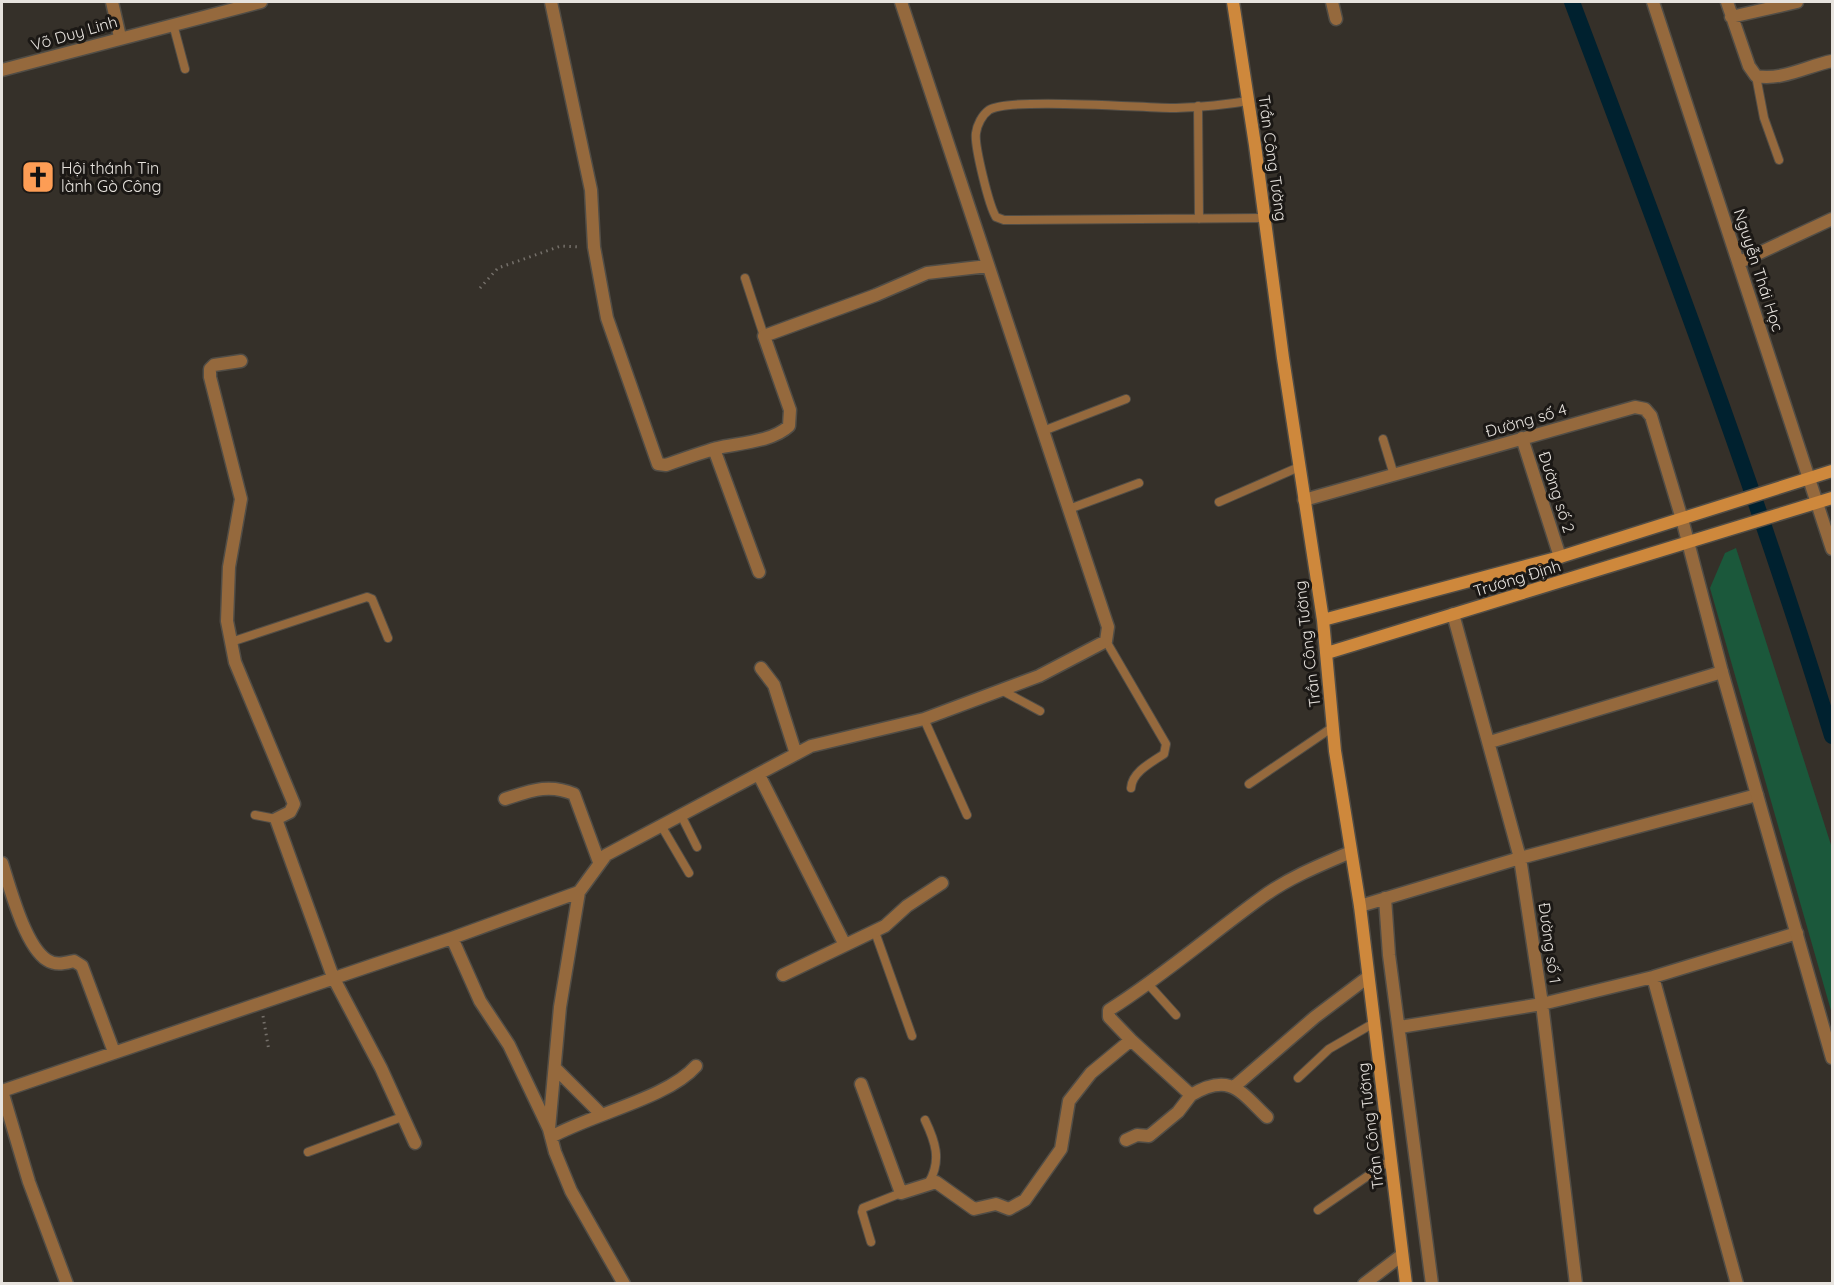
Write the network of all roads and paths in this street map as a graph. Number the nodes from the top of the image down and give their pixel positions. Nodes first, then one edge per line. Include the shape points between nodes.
1 (112, 2) edge
2 (261, 2) edge
3 (551, 2) edge
4 (901, 2) edge
5 (1233, 2) edge
6 (1332, 2) edge
7 (1653, 2) edge
8 (1726, 2) edge
9 (1797, 2) edge
10 (1731, 17) junction
11 (1336, 19) dead end
12 (173, 24) junction
13 (120, 37) junction
14 (1833, 61) edge
15 (185, 69) dead end
16 (2, 70) edge
17 (1756, 76) junction
18 (1248, 101) junction
19 (1198, 106) junction
20 (1779, 160) dead end
21 (1264, 218) junction
22 (1199, 219) junction
23 (1833, 219) edge
24 (594, 247) junction
25 (1740, 262) junction
26 (988, 266) junction
27 (745, 278) dead end
28 (480, 288) dead end
29 (764, 336) junction
30 (241, 361) dead end
31 (1126, 399) dead end
32 (1043, 431) junction
33 (1522, 438) junction
34 (1383, 439) dead end
35 (714, 449) junction
36 (1299, 467) junction
37 (1833, 471) edge
38 (1394, 475) junction
39 (1810, 478) junction
40 (1139, 483) dead end
41 (1833, 498) edge
42 (1304, 500) junction
43 (1219, 502) dead end
44 (1817, 503) junction
45 (1069, 509) junction
46 (1682, 519) junction
47 (1689, 544) junction
48 (1833, 549) edge
49 (1560, 556) junction
50 (759, 572) dead end
51 (1453, 614) junction
52 (1323, 620) junction
53 (388, 638) dead end
54 (1106, 641) junction
55 (231, 642) junction
56 (1327, 653) junction
57 (760, 668) dead end
58 (1722, 672) junction
59 (1001, 690) junction
60 (1040, 711) dead end
61 (924, 719) junction
62 (1333, 727) junction
63 (1490, 742) junction
64 (796, 754) junction
65 (759, 775) junction
66 (1249, 784) dead end
67 (1131, 788) dead end
68 (1757, 795) junction
69 (505, 799) dead end
70 (967, 815) dead end
71 (255, 816) dead end
72 (682, 817) junction
73 (276, 819) junction
74 (662, 827) junction
75 (697, 847) dead end
76 (1351, 852) junction
77 (1520, 858) junction
78 (599, 862) junction
79 (2, 863) edge
80 (689, 873) dead end
81 (942, 883) dead end
82 (579, 892) junction
83 (1385, 898) junction
84 (1360, 906) junction
85 (875, 932) junction
86 (1797, 933) junction
87 (452, 938) junction
88 (845, 945) junction
89 (783, 975) dead end
90 (333, 977) junction
91 (1368, 977) junction
92 (1653, 977) junction
93 (1149, 985) junction
94 (260, 1003) junction
95 (1542, 1004) junction
96 (1176, 1015) dead end
97 (1374, 1023) junction
98 (1400, 1027) junction
99 (912, 1036) dead end
100 (1131, 1040) junction
101 (269, 1051) dead end
102 (114, 1052) junction
103 (1833, 1059) edge
104 (696, 1066) dead end
105 (556, 1069) junction
106 (1298, 1077) dead end
107 (861, 1084) dead end
108 (1235, 1086) junction
109 (1191, 1095) junction
110 (601, 1114) junction
111 (402, 1117) junction
112 (1267, 1118) dead end
113 (925, 1120) dead end
114 (550, 1133) junction
115 (1126, 1140) dead end
116 (415, 1143) dead end
117 (308, 1152) dead end
118 (1391, 1160) junction
119 (929, 1182) junction
120 (901, 1193) junction
121 (1318, 1210) dead end
122 (871, 1242) dead end
123 (1402, 1255) junction
124 (67, 1284) edge
125 (624, 1284) edge
126 (1365, 1284) edge
127 (1406, 1284) edge
128 (1432, 1284) edge
129 (1576, 1284) edge
130 (1737, 1284) edge

1 - 13 street
2 - 12 street, Võ Duy Linh
3 - 24 street via 592,208
4 - 26 street
5 - 18 main road, Trần Công Tường
6 - 11 street
7 - 25 street, Nguyễn Thái Học
8 - 10 street
9 - 10 street
10 - 17 street
12 - 13 street, Võ Duy Linh
12 - 15 lane
13 - 16 street, Võ Duy Linh
14 - 17 street via 1784,75
17 - 20 lane via 1764,118
18 - 19 lane
18 - 21 main road, Trần Công Tường
19 - 22 lane
19 - 22 lane via 999,107 982,117 975,135 989,206 996,217
21 - 22 lane
21 - 36 main road, Trần Công Tường
23 - 25 street
24 - 28 path via 561,246 533,254 498,268
24 - 35 street via 607,318 655,461 666,465
25 - 39 street, Nguyễn Thái Học
26 - 29 street via 927,273
26 - 32 street
27 - 29 lane
29 - 35 street via 790,410 789,426 783,432
30 - 55 street via 210,369 241,499 229,567 227,621
31 - 32 lane
32 - 45 street
33 - 38 street, Đường số 4
33 - 46 street, Đường số 4 via 1635,407 1645,409 1660,441
33 - 49 street, Đường số 2
34 - 38 lane
35 - 50 street
36 - 42 main road, Trần Công Tường
36 - 43 lane
37 - 39 main road
38 - 42 street, Đường số 4
39 - 44 street, Nguyễn Thái Học
39 - 46 main road, Trương Định
40 - 45 lane
41 - 44 main road
42 - 52 main road, Trần Công Tường
44 - 47 main road, Trương Định
44 - 48 street, Nguyễn Thái Học
45 - 54 street via 1108,627
46 - 47 street
46 - 49 main road, Trương Định
47 - 51 main road, Trương Định
47 - 58 street
49 - 52 main road, Trương Định
51 - 56 main road, Trương Định
51 - 63 street, Đường số 1
52 - 56 main road, Trần Công Tường
53 - 55 lane via 372,599 366,597
54 - 59 street via 1039,676
54 - 67 lane via 1166,744 1164,754 1139,772
55 - 73 street via 239,672 294,804 290,812
56 - 62 main road, Trần Công Tường
57 - 64 street via 774,685
58 - 63 street
58 - 68 street
59 - 60 lane
59 - 61 street
61 - 64 street via 811,746
61 - 70 lane
62 - 66 lane
62 - 76 main road, Trần Công Tường
63 - 77 street, Đường số 1
64 - 65 street
65 - 72 street
65 - 88 street
68 - 77 street
68 - 86 street
69 - 78 street via 542,787 574,794
71 - 73 lane
72 - 74 street
72 - 75 lane
73 - 90 street
74 - 78 street
74 - 80 lane
76 - 84 main road, Trần Công Tường
76 - 93 street via 1262,897
77 - 83 street
77 - 95 street, Đường số 1
78 - 82 street
79 - 102 street via 38,952 48,962 74,961 82,966
81 - 85 street
82 - 87 street
82 - 105 street via 560,1007
83 - 84 street
83 - 98 street
84 - 91 main road, Trần Công Tường
85 - 88 street
85 - 99 lane
86 - 92 street
86 - 103 street
87 - 90 street
87 - 114 street via 480,1001 509,1045
88 - 89 street
90 - 94 street
90 - 111 street
91 - 97 main road, Trần Công Tường
91 - 108 street
92 - 95 street
92 - 130 street
93 - 96 lane
93 - 100 street via 1109,1010 1109,1017
94 - 101 path
94 - 102 street
95 - 98 street
95 - 129 street, Đường số 1
97 - 106 lane via 1329,1049
97 - 118 main road, Trần Công Tường
98 - 128 street
100 - 109 street
100 - 119 street via 1091,1073 1067,1107 1061,1149 1025,1200 1014,1208 996,1204 974,1209 942,1184
102 - 124 street via 2,1090 29,1182
104 - 110 street via 686,1077 662,1090
105 - 110 street
105 - 114 street
107 - 120 street
108 - 109 street via 1218,1083
108 - 112 street
109 - 115 street via 1178,1113 1149,1136 1137,1135
110 - 114 street
111 - 116 street
111 - 117 lane
113 - 119 lane via 934,1138 937,1158
114 - 125 street via 571,1191
118 - 121 lane
118 - 123 main road, Trần Công Tường
119 - 120 street
120 - 122 lane via 863,1208
123 - 126 street
123 - 127 main road, Trần Công Tường

